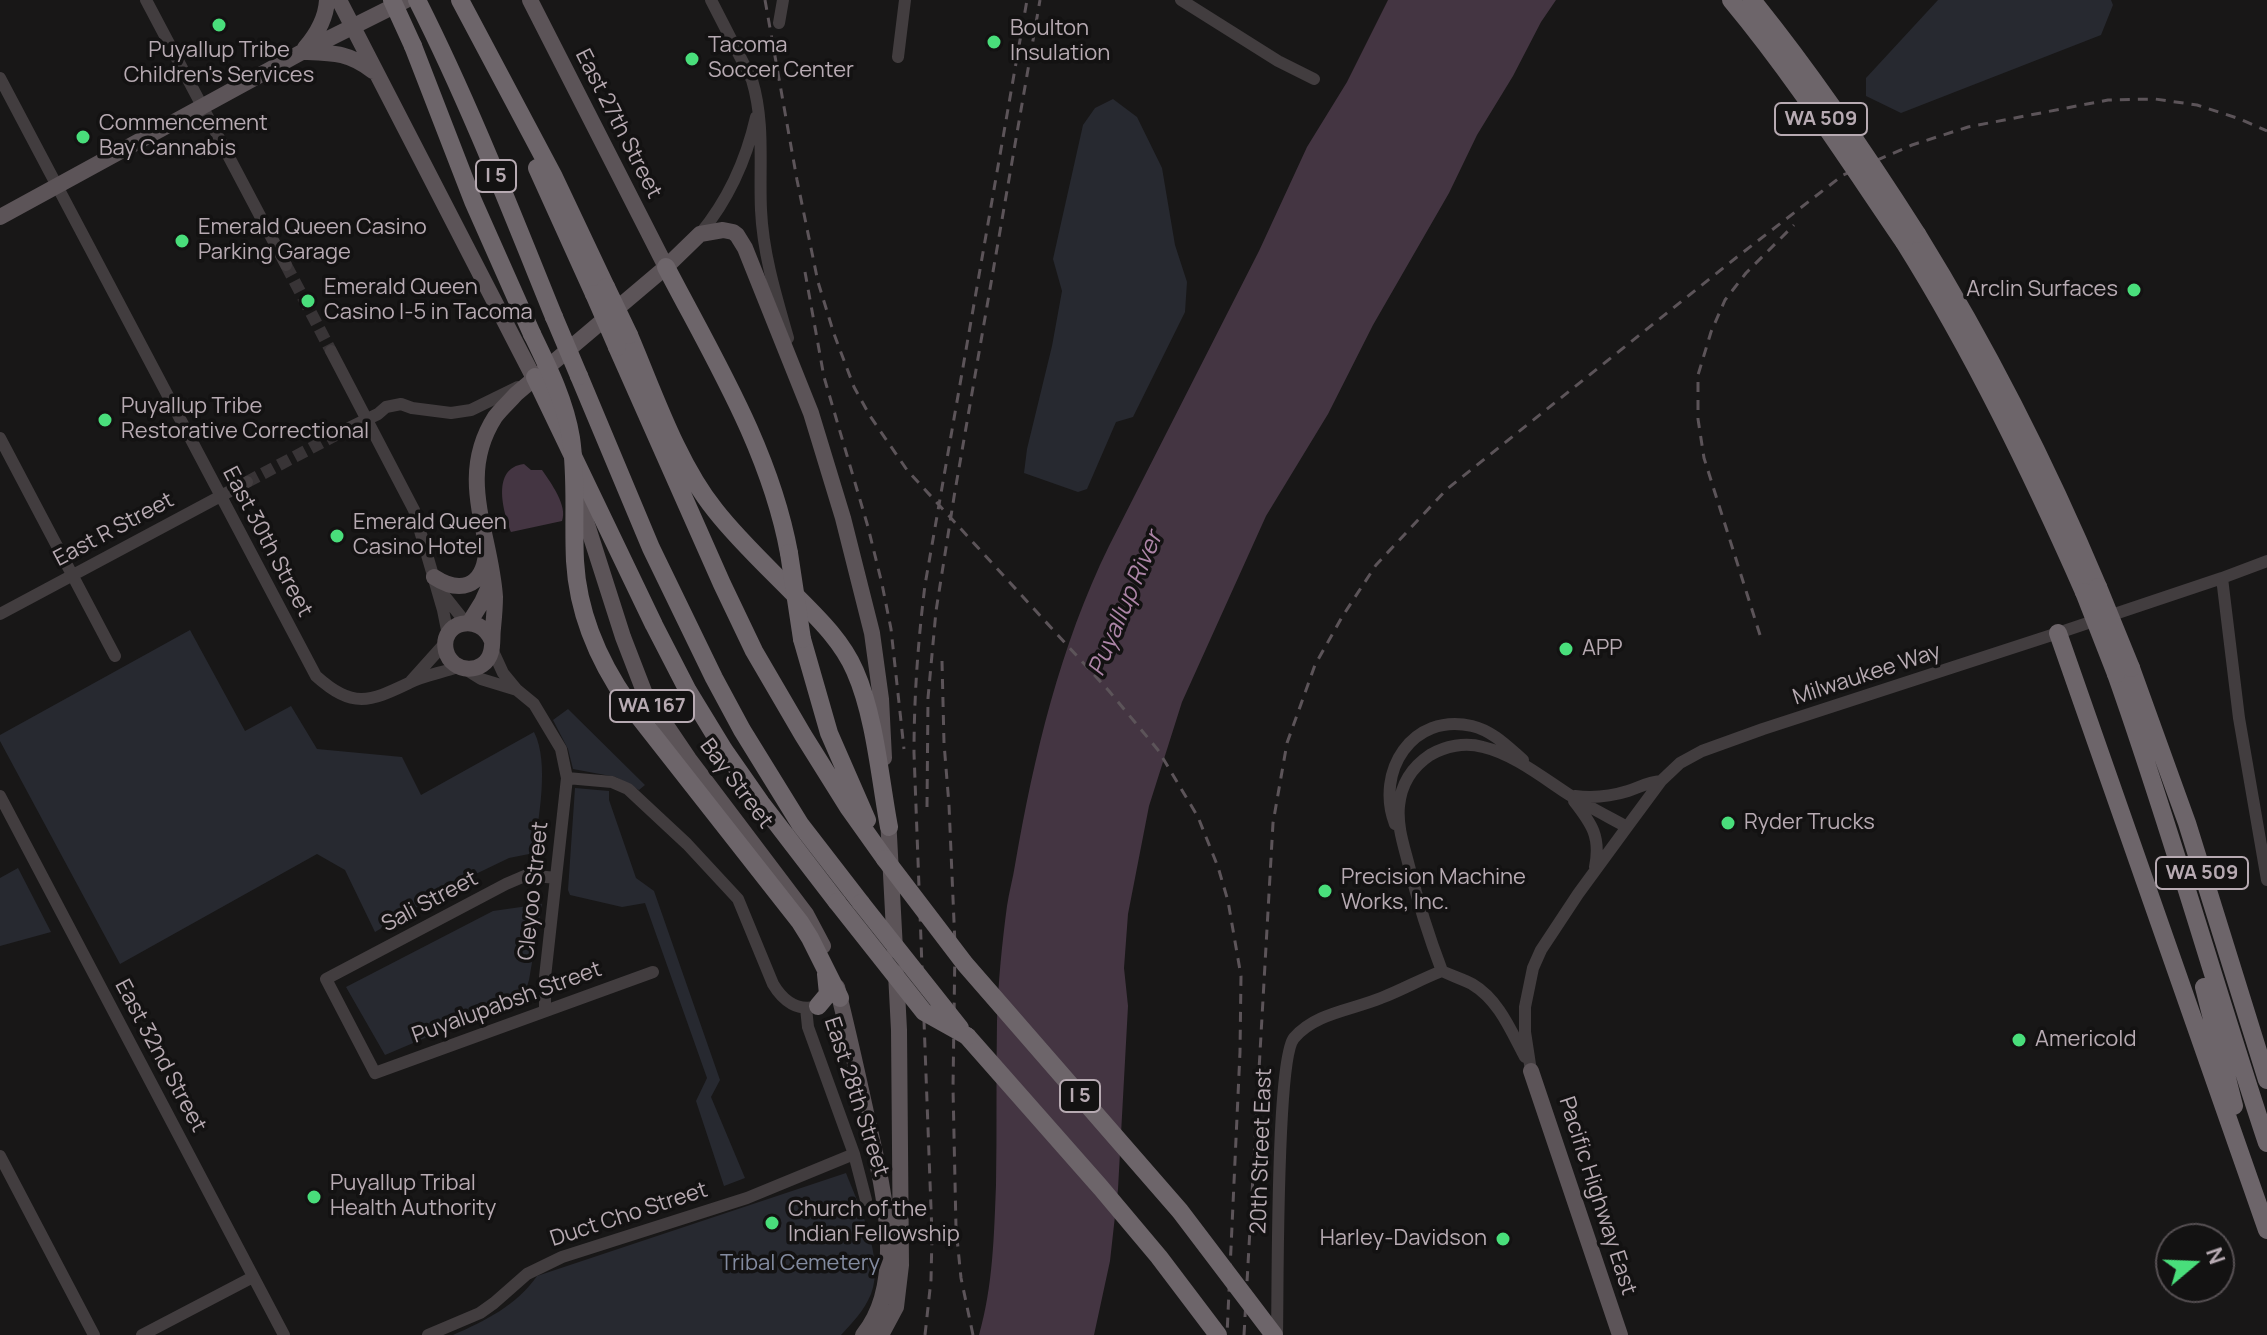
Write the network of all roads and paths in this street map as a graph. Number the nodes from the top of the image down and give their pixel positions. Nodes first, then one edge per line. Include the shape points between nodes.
1 (146, 0) edge
2 (327, 0) edge
3 (339, 0) edge
4 (392, 0) edge
5 (406, 0) edge
6 (417, 0) edge
7 (530, 0) edge
8 (712, 0) edge
9 (783, 0) edge
10 (905, 0) edge
11 (1181, 0) edge
12 (1731, 0) edge
13 (1752, 0) edge
14 (465, 8) edge
15 (779, 23) dead end
16 (354, 28) junction
17 (302, 52) junction
18 (898, 57) dead end
19 (378, 75) junction
20 (0, 78) edge
21 (1314, 79) dead end
22 (759, 106) junction
23 (203, 108) junction
24 (57, 187) junction
25 (0, 217) edge
26 (643, 221) junction
27 (1910, 238) junction
28 (695, 239) junction
29 (286, 265) tunnel mouth
30 (666, 267) junction
31 (623, 341) junction
32 (331, 351) tunnel mouth
33 (535, 377) junction
34 (811, 413) junction
35 (373, 416) junction
36 (349, 428) tunnel mouth
37 (0, 438) edge
38 (247, 482) tunnel mouth
39 (220, 496) junction
40 (487, 545) junction
41 (2267, 561) edge
42 (73, 576) junction
43 (434, 577) junction
44 (492, 577) junction
45 (2222, 578) junction
46 (0, 614) edge
47 (467, 623) junction
48 (2058, 633) junction
49 (447, 638) junction
50 (492, 645) junction
51 (115, 656) dead end
52 (462, 668) junction
53 (2123, 671) junction
54 (411, 681) junction
55 (517, 690) junction
56 (2149, 767) junction
57 (1541, 775) junction
58 (567, 778) junction
59 (1661, 781) junction
60 (1570, 795) junction
61 (0, 796) edge
62 (889, 827) junction
63 (1627, 827) junction
64 (1400, 833) junction
65 (885, 859) junction
66 (1595, 871) junction
67 (556, 878) junction
68 (2267, 880) edge
69 (824, 963) junction
70 (1442, 971) junction
71 (653, 972) dead end
72 (2235, 977) junction
73 (840, 998) junction
74 (812, 1007) junction
75 (545, 1010) junction
76 (846, 1022) junction
77 (967, 1036) junction
78 (2267, 1065) edge
79 (1531, 1071) junction
80 (375, 1073) joint
81 (2267, 1080) edge
82 (2267, 1143) edge
83 (854, 1154) junction
84 (0, 1156) edge
85 (866, 1200) dead end
86 (2267, 1217) edge
87 (2267, 1230) edge
88 (253, 1277) junction
89 (94, 1335) edge
90 (142, 1335) edge
91 (284, 1335) edge
92 (428, 1335) edge
93 (863, 1335) edge
94 (881, 1335) edge
95 (1218, 1335) edge
96 (1275, 1335) edge
97 (1620, 1335) edge

1 - 23 street
2 - 17 main road via 318,32
3 - 16 main road
4 - 69 highway, bridge via 478,214 557,389 570,434 582,608 597,654 628,703 787,905
5 - 16 main road
6 - 77 highway, I 5, bridge via 651,548 714,678 800,824
7 - 26 main road, East 27th Street
8 - 22 street via 752,80
9 - 15 street
10 - 18 street
11 - 21 street
12 - 27 highway, WA 509, bridge
13 - 27 highway, WA 509, bridge via 1855,139
14 - 31 highway, bridge via 554,177
16 - 17 main road
16 - 19 main road
17 - 19 main road via 351,57
17 - 23 main road
19 - 33 main road
20 - 24 street, East 30th Street
22 - 28 street via 733,185
22 - 34 street via 765,248
23 - 24 main road
23 - 29 street
24 - 25 main road
24 - 39 street, East 30th Street
26 - 28 main road via 663,241 678,245
26 - 30 main road, East 27th Street
27 - 53 highway, WA 509, bridge via 1964,311 2043,462
28 - 30 main road
28 - 34 main road via 723,230 737,235
30 - 33 main road
30 - 65 highway, bridge via 748,426 771,483 821,709
31 - 62 highway via 706,498 823,623 856,672
31 - 65 highway, I 5 via 754,651
32 - 35 street
33 - 35 street via 471,410 412,408
33 - 40 main road via 496,415 479,454 476,491
33 - 73 main road, Bay Street / WA 167 via 645,694 806,914 833,969
33 - 77 highway, bridge via 688,691 739,771 924,1012
34 - 62 main road via 872,633
35 - 36 street
35 - 43 street via 414,510
37 - 42 street
38 - 39 street, East R Street
39 - 42 street, East R Street
39 - 54 street, East 30th Street via 316,676 335,691 367,700
40 - 43 main road via 481,572 471,583 455,587
40 - 44 main road
41 - 45 street, Milwaukee Way
42 - 46 street, East R Street
42 - 51 street
43 - 47 street
43 - 49 street
44 - 47 main road
44 - 50 main road
45 - 48 street, Milwaukee Way
45 - 68 street
47 - 49 main road
47 - 50 main road via 485,629
48 - 59 street, Milwaukee Way via 1702,751
48 - 87 highway
49 - 52 main road via 448,656
49 - 54 street, East 30th Street
50 - 52 main road via 480,667
50 - 55 street
52 - 54 street, East 30th Street
52 - 55 street
53 - 56 highway, WA 509
53 - 72 highway, WA 509 via 2187,823
55 - 58 street via 551,728
56 - 82 highway, WA 509
56 - 86 highway
57 - 60 street
57 - 64 street via 1483,747 1445,748 1427,757 1407,779 1399,807
57 - 64 street via 1483,730 1461,725 1430,730 1401,753 1390,777 1389,804
58 - 67 street, Cleyoo Street
58 - 74 street via 612,782 628,789 667,825 738,899 776,989 787,1001
59 - 60 street via 1604,796
59 - 63 street, Milwaukee Way
60 - 63 street
60 - 66 street via 1596,836
61 - 88 street, East 32nd Street
62 - 94 main road via 899,1030 901,1265 896,1307
63 - 66 street, Milwaukee Way
64 - 70 street
65 - 96 highway, I 5, bridge via 965,964 1180,1211
66 - 79 street, Milwaukee Way via 1533,968 1525,1007
67 - 75 street, Cleyoo Street
67 - 80 street, Sali Street via 516,879 326,979
69 - 73 highway
69 - 74 highway via 826,998
70 - 79 street via 1491,999
70 - 96 street, 20th Street East via 1317,1020 1289,1046
71 - 75 street, Puyalupabsh Street
72 - 78 highway
72 - 81 highway, WA 509
73 - 76 main road, Bay Street / WA 167
74 - 76 main road via 833,1008
74 - 83 street, East 28th Street via 808,1027
75 - 80 street, Puyalupabsh Street
76 - 93 main road, Bay Street / WA 167 via 880,1179 886,1241 885,1287
77 - 95 highway, I 5 via 1140,1234
79 - 97 main road, Pacific Highway East
83 - 85 street, East 28th Street
83 - 92 street, Duct Cho Street via 747,1198 562,1257 527,1274 480,1313
84 - 89 street
88 - 90 street
88 - 91 street, East 32nd Street

